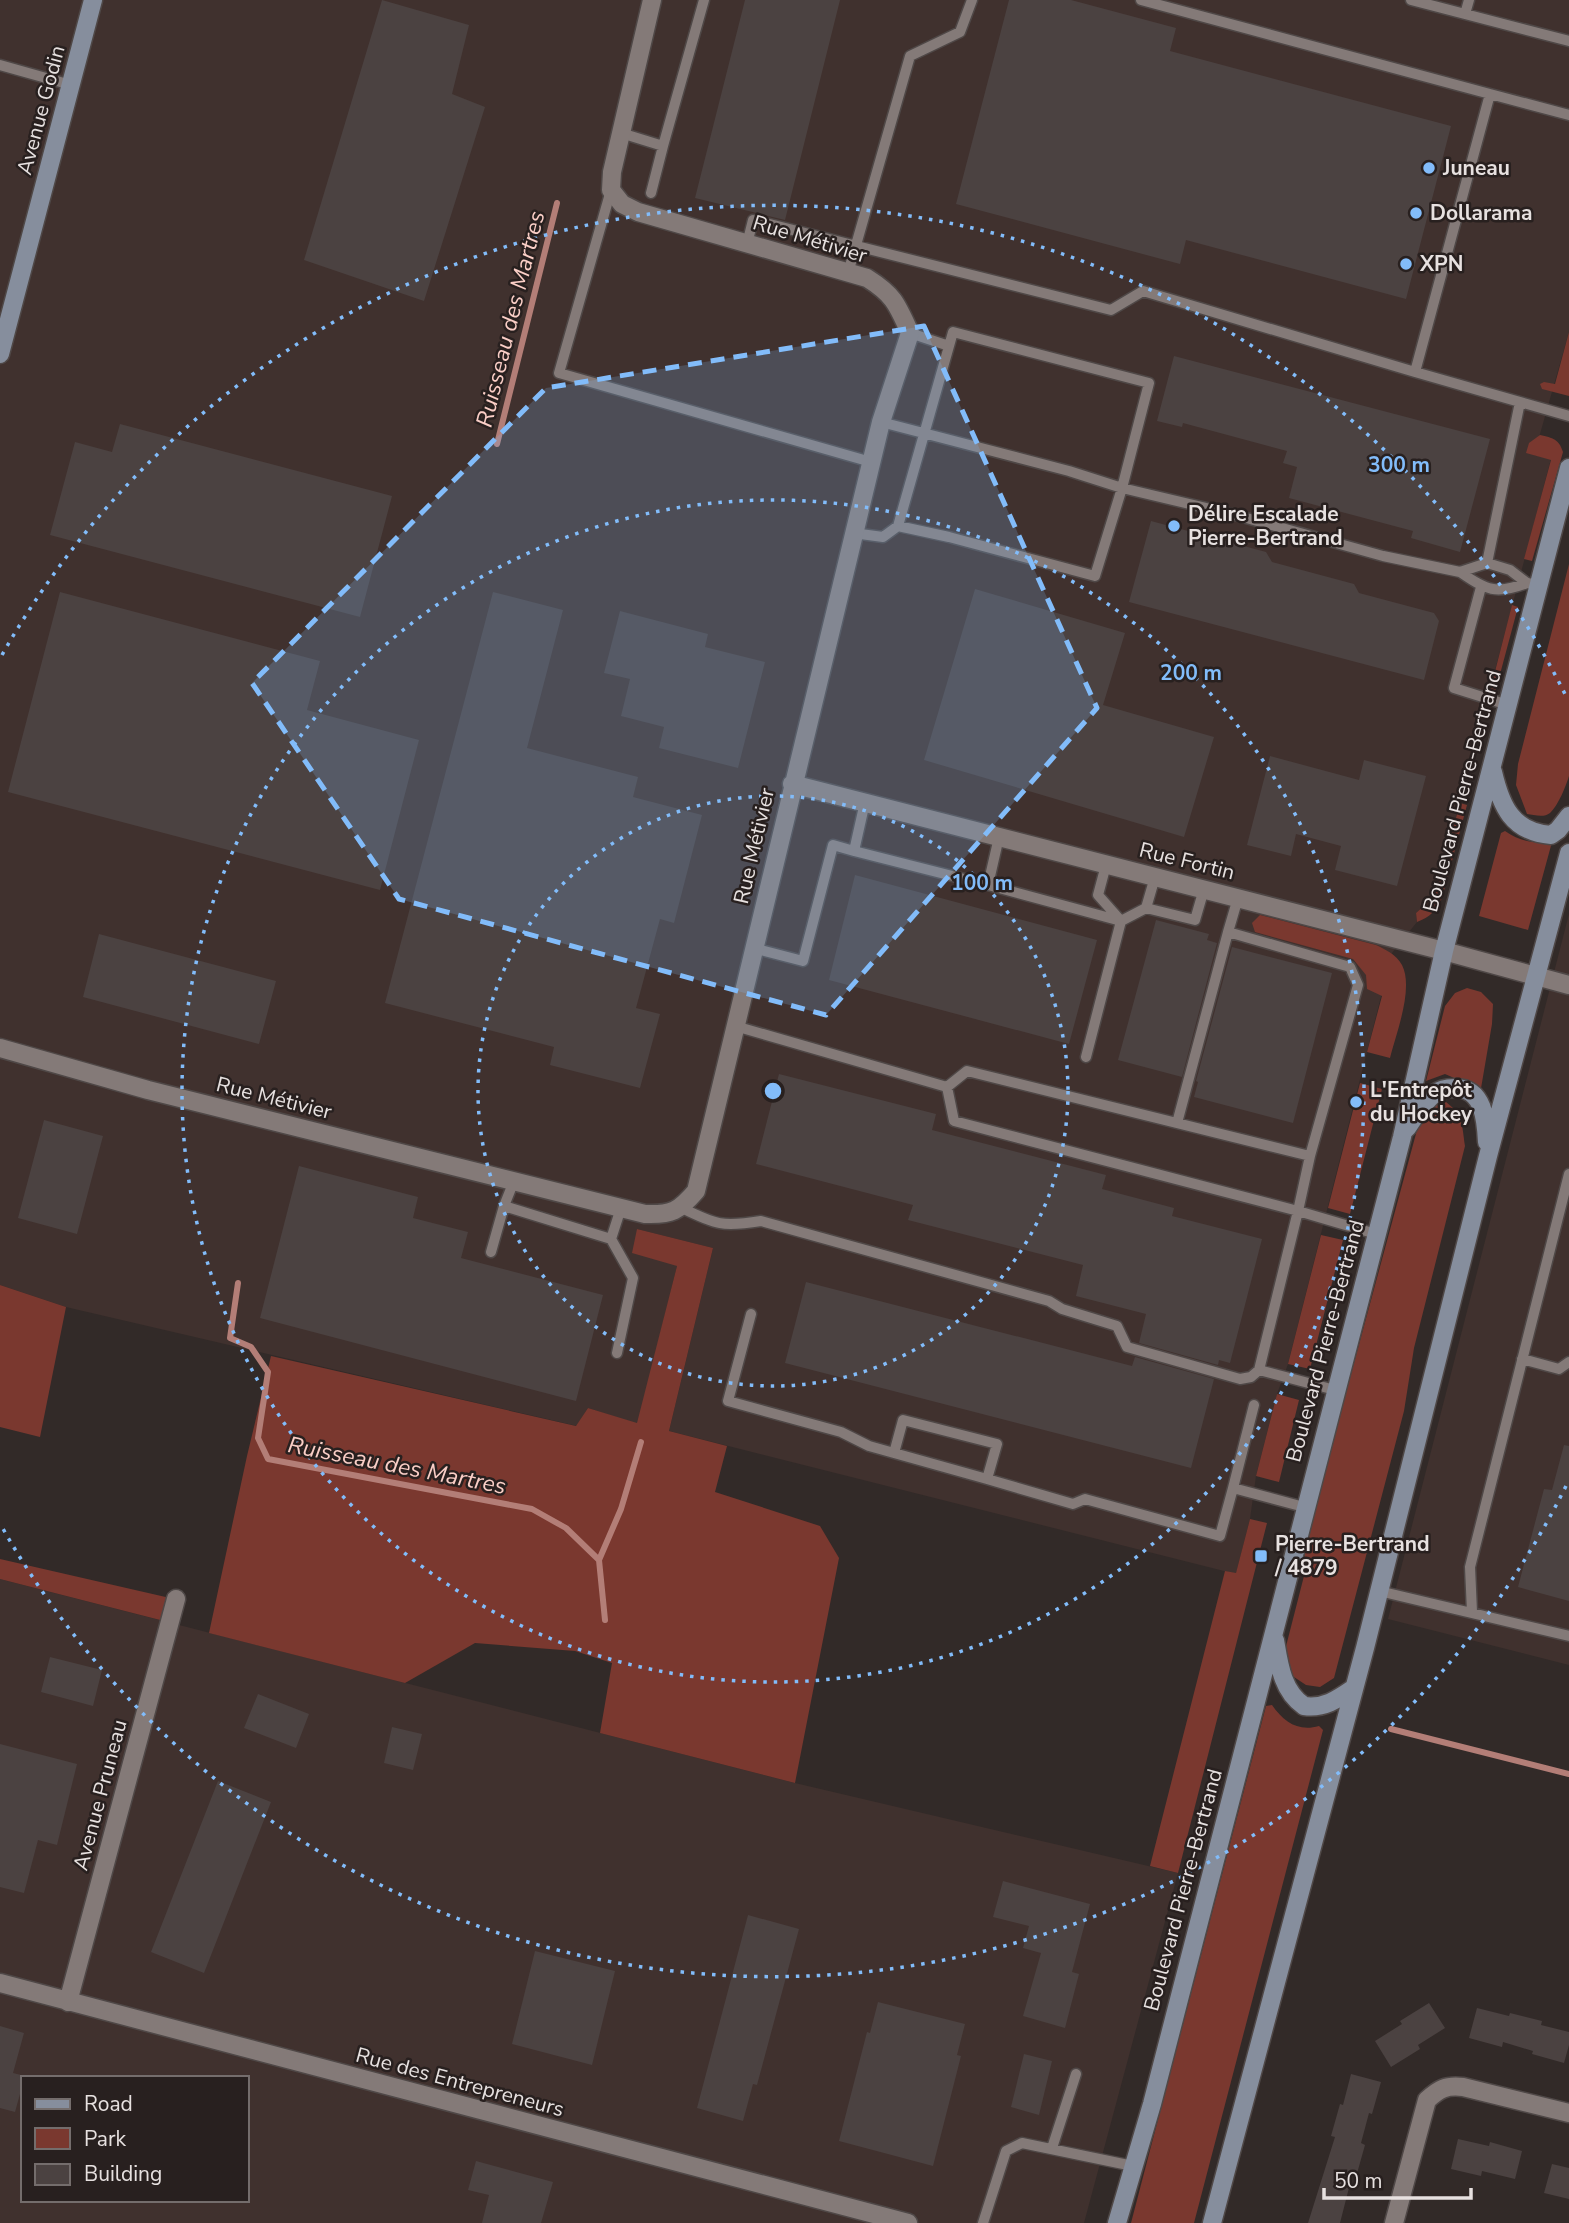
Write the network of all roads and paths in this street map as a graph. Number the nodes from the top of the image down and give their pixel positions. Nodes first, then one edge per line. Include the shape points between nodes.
1 (93, 0) edge
2 (652, 0) edge
3 (704, 0) edge
4 (972, 0) edge
5 (1141, 0) edge
6 (1411, 0) edge
7 (1469, 0) edge
8 (1465, 14) junction
9 (1569, 41) edge
10 (0, 65) edge
11 (71, 85) junction
12 (1490, 94) junction
13 (1569, 116) edge
14 (621, 134) junction
15 (663, 146) junction
16 (611, 190) junction
17 (651, 193) dead end
18 (747, 244) junction
19 (856, 245) junction
20 (848, 273) junction
21 (909, 333) junction
22 (949, 346) junction
23 (0, 354) edge
24 (1415, 372) junction
25 (1520, 402) junction
26 (1569, 416) edge
27 (881, 422) junction
28 (923, 432) junction
29 (871, 462) junction
30 (1569, 468) edge
31 (1122, 488) junction
32 (898, 526) junction
33 (853, 533) junction
34 (1487, 563) junction
35 (1460, 572) junction
36 (1533, 584) junction
37 (1481, 587) junction
38 (1508, 705) junction
39 (1492, 768) junction
40 (792, 784) junction
41 (865, 802) junction
42 (1569, 816) edge
43 (999, 837) junction
44 (854, 852) junction
45 (1569, 853) edge
46 (1106, 864) junction
47 (1155, 877) junction
48 (988, 885) junction
49 (1204, 889) junction
50 (1238, 898) junction
51 (1146, 908) junction
52 (1121, 921) junction
53 (1228, 932) junction
54 (754, 948) junction
55 (1444, 951) junction
56 (1537, 976) junction
57 (1569, 985) edge
58 (735, 1026) junction
59 (0, 1048) edge
60 (1086, 1057) dead end
61 (947, 1087) junction
62 (1177, 1123) junction
63 (1402, 1137) junction
64 (1310, 1156) junction
65 (1488, 1156) junction
66 (1569, 1174) edge
67 (514, 1181) junction
68 (504, 1206) junction
69 (621, 1208) junction
70 (682, 1208) junction
71 (1298, 1211) junction
72 (1376, 1234) junction
73 (611, 1239) junction
74 (491, 1252) dead end
75 (751, 1314) dead end
76 (617, 1353) dead end
77 (1522, 1359) junction
78 (1569, 1362) edge
79 (1259, 1370) junction
80 (1335, 1390) junction
81 (1254, 1405) dead end
82 (894, 1453) junction
83 (987, 1479) junction
84 (1233, 1488) junction
85 (1304, 1507) junction
86 (1379, 1591) junction
87 (176, 1600) dead end
88 (1472, 1612) junction
89 (1273, 1633) junction
90 (1569, 1636) edge
91 (1354, 1688) junction
92 (0, 1983) edge
93 (68, 2002) junction
94 (1076, 2074) dead end
95 (1569, 2113) edge
96 (1052, 2148) junction
97 (1133, 2166) junction
98 (908, 2223) edge
99 (983, 2223) edge
100 (1117, 2223) edge
101 (1212, 2223) edge
102 (1394, 2223) edge

1 - 11 main road, Avenue Godin
2 - 14 street
3 - 15 lane
4 - 19 lane via 961,32 910,56
5 - 12 lane
6 - 8 lane
7 - 8 lane
8 - 9 lane
10 - 11 lane
11 - 23 main road, Avenue Godin
12 - 13 lane
12 - 24 lane
14 - 15 lane
14 - 16 street
15 - 17 lane
16 - 18 street, Rue Métivier via 622,204 638,212
16 - 29 lane via 559,373
18 - 19 lane via 753,220
18 - 20 street, Rue Métivier
19 - 20 lane
19 - 24 lane via 1111,310 1143,291
20 - 21 street, Rue Métivier via 886,290
21 - 22 lane
21 - 27 street, Rue Métivier
22 - 28 lane
22 - 31 lane via 953,332 1149,383
24 - 25 lane
25 - 26 lane
25 - 34 lane
27 - 28 lane
27 - 29 street, Rue Métivier
28 - 31 lane
28 - 32 lane
29 - 33 street, Rue Métivier
30 - 36 main road, Boulevard Pierre-Bertrand
31 - 32 lane via 1095,576
31 - 35 lane
32 - 33 lane via 883,537
33 - 40 street, Rue Métivier
34 - 35 lane
34 - 36 lane
35 - 37 lane
36 - 37 lane via 1506,591
36 - 38 main road, Boulevard Pierre-Bertrand
37 - 38 lane via 1454,688
38 - 39 main road, Boulevard Pierre-Bertrand
39 - 42 main road via 1500,797 1524,829 1552,835
39 - 55 main road, Boulevard Pierre-Bertrand
40 - 41 street, Rue Fortin
40 - 54 street, Rue Métivier
41 - 43 street, Rue Fortin
41 - 44 lane
43 - 46 street, Rue Fortin
43 - 48 lane
44 - 48 lane
44 - 54 lane via 833,845 803,961
45 - 56 main road
46 - 47 street, Rue Fortin
46 - 52 lane via 1098,895
47 - 49 street, Rue Fortin
47 - 51 lane
48 - 52 lane
49 - 50 street, Rue Fortin
49 - 51 lane via 1195,920
50 - 53 lane
50 - 55 street, Rue Fortin
51 - 52 lane
52 - 60 lane
53 - 62 lane
53 - 64 lane via 1350,967 1358,985
54 - 58 street, Rue Métivier
55 - 56 street, Rue Fortin
55 - 63 main road, Boulevard Pierre-Bertrand
56 - 57 street, Rue Fortin
56 - 65 main road
58 - 61 lane
58 - 70 street, Rue Métivier via 696,1191
59 - 67 street, Rue Métivier via 161,1094
61 - 62 lane via 967,1071
61 - 71 lane via 954,1121
62 - 64 lane
63 - 65 main road via 1436,1093 1462,1088 1483,1106
63 - 72 main road, Boulevard Pierre-Bertrand
64 - 71 lane
65 - 86 main road
66 - 77 lane
67 - 68 lane
67 - 69 street, Rue Métivier
68 - 73 lane
68 - 74 lane
69 - 70 street, Rue Métivier via 645,1214
69 - 73 lane
70 - 79 lane via 712,1223 761,1221 1049,1301 1117,1326 1127,1347 1240,1379
71 - 72 lane
71 - 79 lane
72 - 80 main road, Boulevard Pierre-Bertrand
73 - 76 lane via 633,1278
75 - 82 lane via 728,1401 841,1432
77 - 78 lane via 1559,1369
77 - 88 lane via 1470,1567
79 - 80 lane
80 - 85 main road, Boulevard Pierre-Bertrand
81 - 84 lane
82 - 83 lane
82 - 83 lane via 903,1420 997,1444
83 - 84 lane via 1073,1504 1085,1499 1220,1536
84 - 85 lane
85 - 89 main road, Boulevard Pierre-Bertrand
86 - 88 lane
86 - 91 main road
87 - 93 street, Avenue Pruneau
88 - 90 lane
89 - 91 main road via 1289,1692 1304,1706 1325,1705
89 - 97 main road, Boulevard Pierre-Bertrand
91 - 101 main road
92 - 93 street, Rue des Entrepreneurs
93 - 98 street, Rue des Entrepreneurs
94 - 96 lane
95 - 102 street via 1463,2087 1438,2089 1427,2100
96 - 97 lane
96 - 99 lane via 1022,2143 1006,2151
97 - 100 main road, Boulevard Pierre-Bertrand

